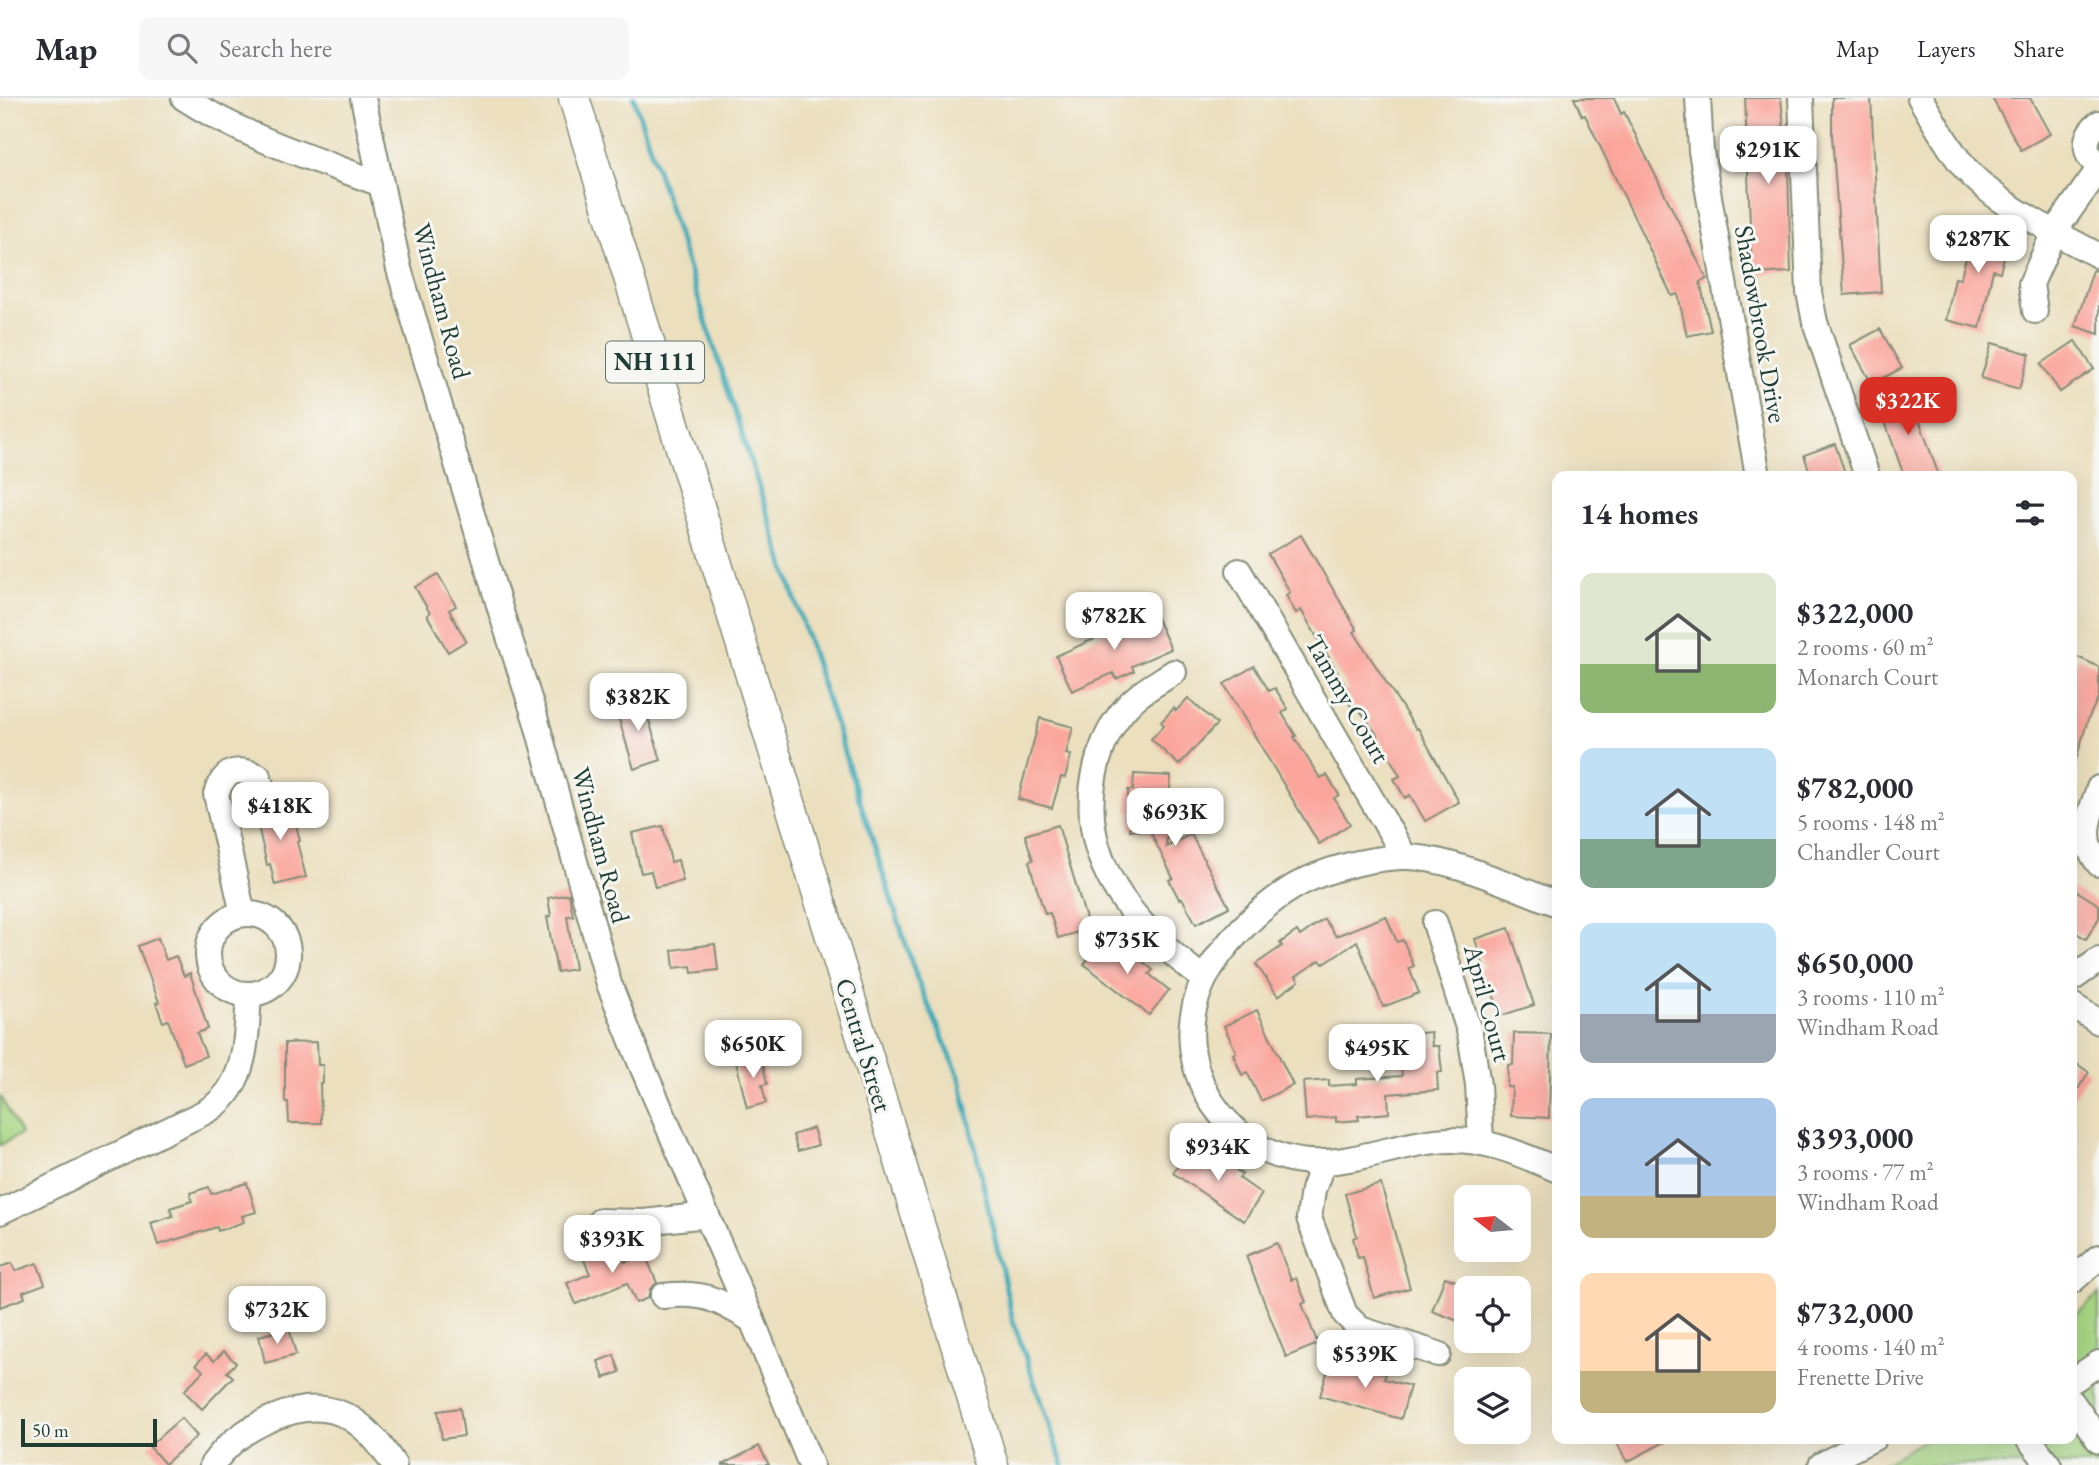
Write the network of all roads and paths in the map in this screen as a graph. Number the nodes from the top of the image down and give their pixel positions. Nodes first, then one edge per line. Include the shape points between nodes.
1 (184, 98) edge
2 (363, 98) edge
3 (574, 98) edge
4 (1698, 98) edge
5 (1801, 98) edge
6 (1920, 98) edge
7 (2099, 123) edge
8 (2099, 168) edge
9 (381, 184) junction
10 (2054, 232) junction
11 (2099, 256) edge
12 (2035, 311) dead end
13 (1757, 471) edge
14 (1865, 471) edge
15 (1239, 571) dead end
16 (1174, 672) dead end
17 (2099, 788) edge
18 (263, 791) dead end
19 (1405, 857) junction
20 (2099, 864) edge
21 (1552, 902) edge
22 (243, 915) junction
23 (1435, 923) dead end
24 (2099, 960) edge
25 (2077, 975) edge
26 (1204, 979) junction
27 (249, 994) junction
28 (2077, 1008) edge
29 (2099, 1022) edge
30 (1481, 1141) junction
31 (1323, 1162) junction
32 (1552, 1168) edge
33 (0, 1212) edge
34 (707, 1215) junction
35 (600, 1221) dead end
36 (2099, 1257) edge
37 (2077, 1277) edge
38 (663, 1296) dead end
39 (752, 1320) junction
40 (1438, 1354) dead end
41 (2099, 1363) edge
42 (2077, 1378) edge
43 (2077, 1409) edge
44 (2099, 1441) edge
45 (1862, 1444) edge
46 (2033, 1444) edge
47 (212, 1465) edge
48 (394, 1465) edge
49 (811, 1465) edge
50 (993, 1465) edge
51 (1821, 1465) edge
52 (2049, 1465) edge

1 - 9 street via 271,142
2 - 9 street, Windham Road
3 - 50 main road, Central Street / NH 111
4 - 13 street, Shadowbrook Drive via 1701,151
5 - 14 street via 1809,292
6 - 10 street via 1964,166 1994,196
7 - 8 street via 2086,141 2089,157
8 - 10 street
9 - 34 street, Windham Road via 399,269 535,717 596,943 640,1064
10 - 11 street
10 - 12 street via 2031,284
15 - 19 street, Tammy Court
16 - 26 street via 1137,697 1109,730 1094,780 1093,833 1108,874 1141,924
17 - 20 street via 2086,835
18 - 22 street via 258,776 244,770 229,773 216,794
19 - 21 street via 1461,868
19 - 26 street via 1380,859 1297,885 1253,917
22 - 27 street via 217,929 209,944 209,960 214,976 226,988
22 - 27 street via 261,916 274,923 288,949 276,983
23 - 30 street, April Court via 1470,1034
24 - 25 street
26 - 31 street via 1195,1007 1192,1046 1209,1099 1229,1125 1264,1150 1287,1159
27 - 33 street via 242,1062 221,1101
28 - 29 street
30 - 31 street via 1427,1142
30 - 32 street
31 - 40 street via 1309,1218 1345,1314 1360,1329
34 - 35 street via 645,1222
34 - 39 street, Windham Road
36 - 37 street
38 - 39 street via 708,1296
39 - 49 street, Windham Road
41 - 42 street
43 - 44 street
45 - 51 street
46 - 52 street
47 - 48 street via 234,1440 256,1426 294,1409 315,1406 353,1420

